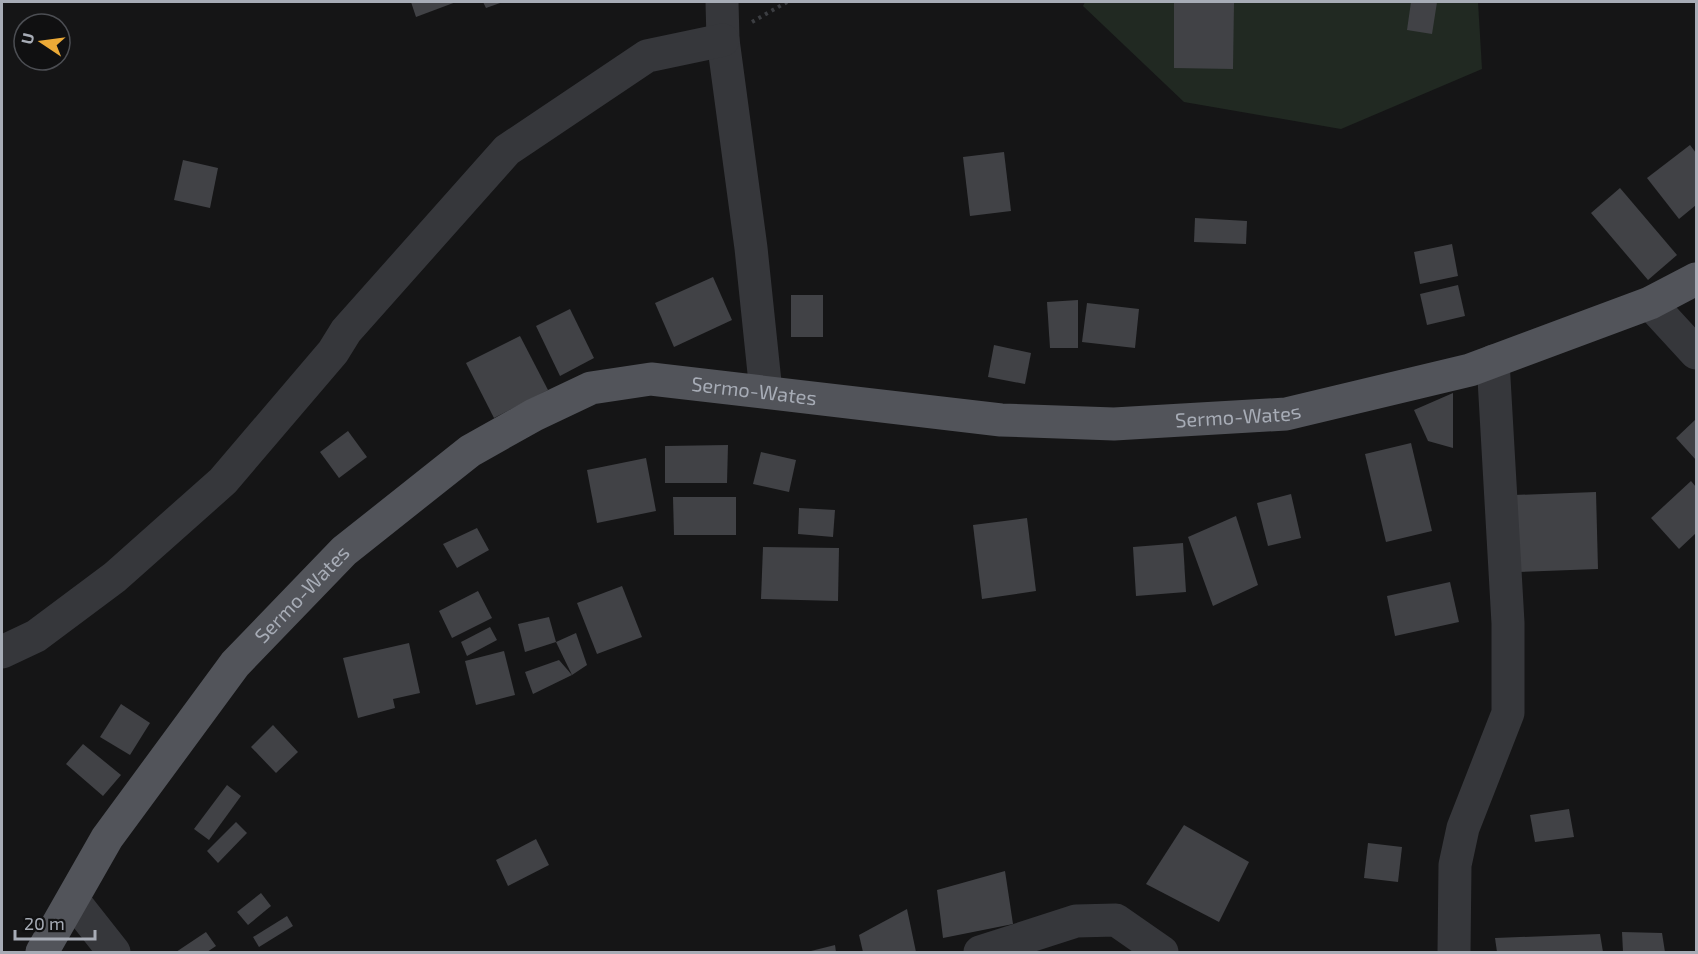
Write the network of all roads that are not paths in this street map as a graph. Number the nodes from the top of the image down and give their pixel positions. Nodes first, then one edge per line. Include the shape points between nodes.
1 (722, 2) edge
2 (723, 40) junction
3 (1696, 279) edge
4 (1650, 303) junction
5 (1696, 353) edge
6 (1493, 361) junction
7 (766, 392) junction
8 (2, 652) edge
9 (73, 900) junction
10 (42, 952) edge
11 (114, 952) edge
12 (980, 952) edge
13 (1162, 952) edge
14 (1454, 952) edge

1 - 2 street
2 - 7 street
2 - 8 street via 647,56 507,150 346,331 333,352 223,481 115,577 36,636
3 - 4 main road, Sermo-Wates
4 - 5 street
4 - 6 main road, Sermo-Wates
6 - 7 main road, Sermo-Wates via 1470,370 1286,414 1114,424 1000,420
6 - 14 street via 1510,676 1508,713 1463,828 1455,865
7 - 9 main road, Sermo-Wates via 651,380 591,388 470,451 344,551 235,664 107,837
9 - 10 main road, Sermo-Wates
9 - 11 street
12 - 13 street via 1076,921 1116,920

